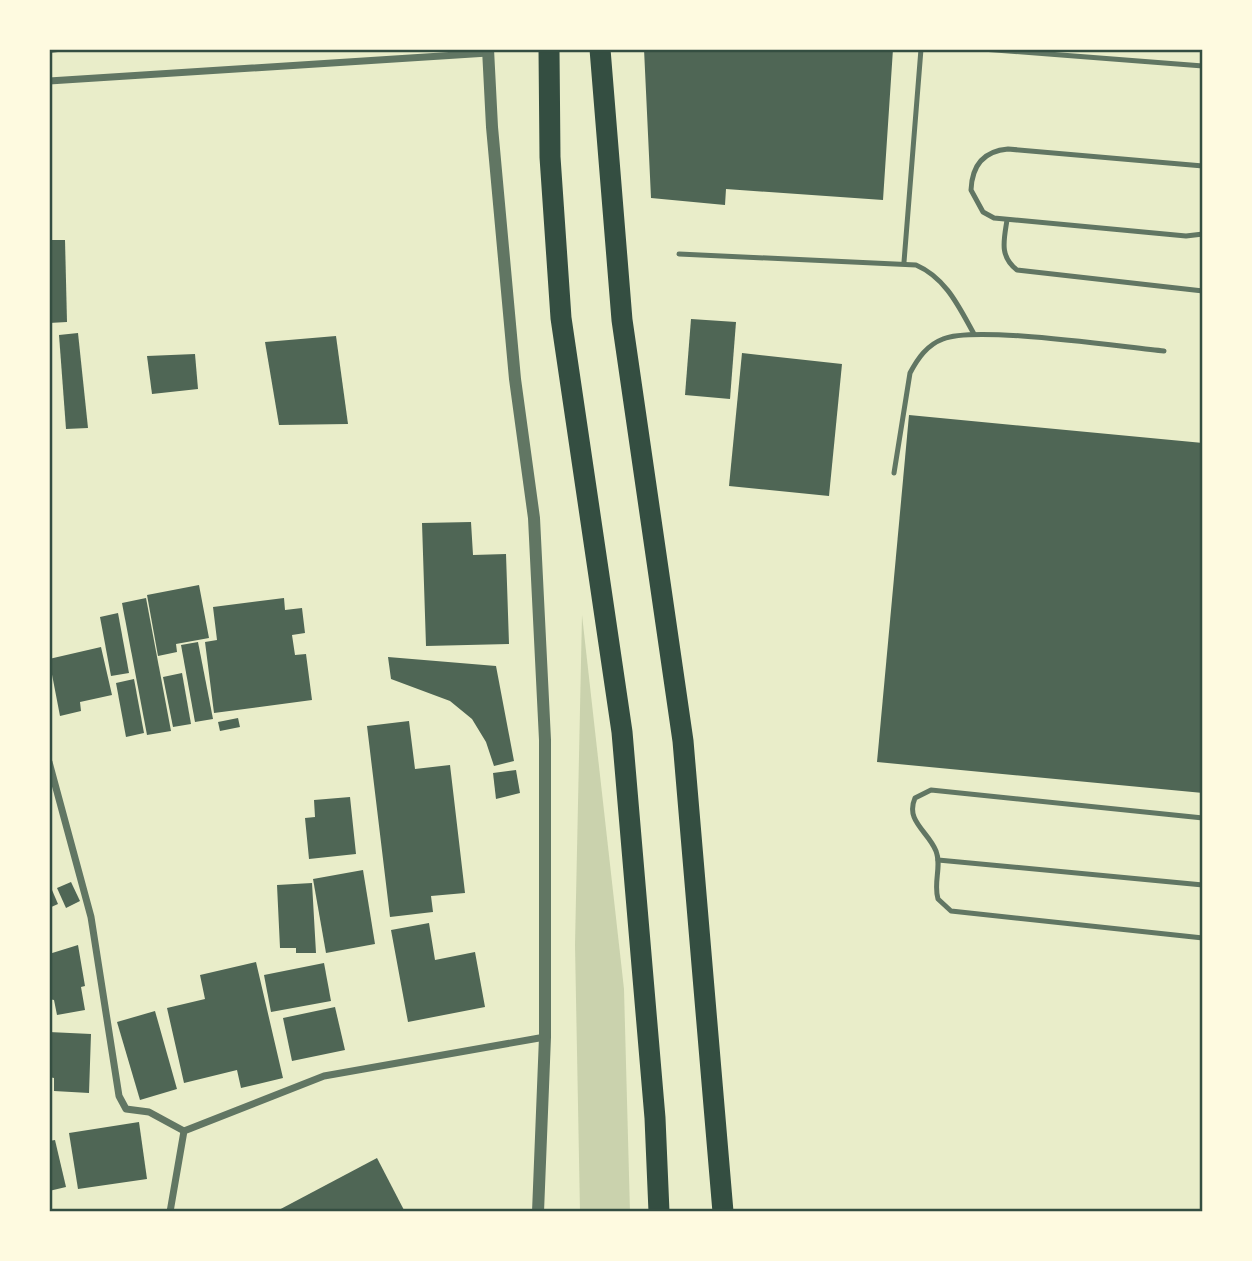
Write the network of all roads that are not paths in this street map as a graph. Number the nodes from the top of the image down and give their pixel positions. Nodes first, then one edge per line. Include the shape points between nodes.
1 (549, 49) edge
2 (600, 49) edge
3 (921, 49) edge
4 (982, 49) edge
5 (488, 51) edge
6 (1203, 66) edge
7 (49, 81) edge
8 (1203, 166) edge
9 (1007, 220) junction
10 (1203, 234) edge
11 (678, 254) dead end
12 (904, 262) junction
13 (1203, 291) edge
14 (974, 334) junction
15 (1164, 351) dead end
16 (894, 473) dead end
17 (49, 762) edge
18 (1203, 818) edge
19 (938, 859) junction
20 (1203, 885) edge
21 (1203, 938) edge
22 (545, 1037) junction
23 (184, 1130) junction
24 (170, 1212) edge
25 (538, 1212) edge
26 (659, 1212) edge
27 (726, 1212) edge

1 - 26 highway via 550,157 561,318 622,732
2 - 27 highway via 622,320 683,741
3 - 12 lane
4 - 6 lane
5 - 7 street
5 - 22 street via 514,366 534,518 545,740
8 - 9 lane via 996,150 976,165 971,190 983,212
9 - 10 lane
9 - 13 lane via 1003,251 1017,270
11 - 12 lane
12 - 14 lane via 937,277
14 - 15 lane
14 - 16 lane via 942,339 918,359 907,388
17 - 23 street via 91,917 119,1096 126,1109 149,1112
18 - 19 lane via 931,790 915,798 912,805 916,823
19 - 20 lane
19 - 21 lane via 935,891 951,911
22 - 23 street via 324,1076
22 - 25 street
23 - 24 street

